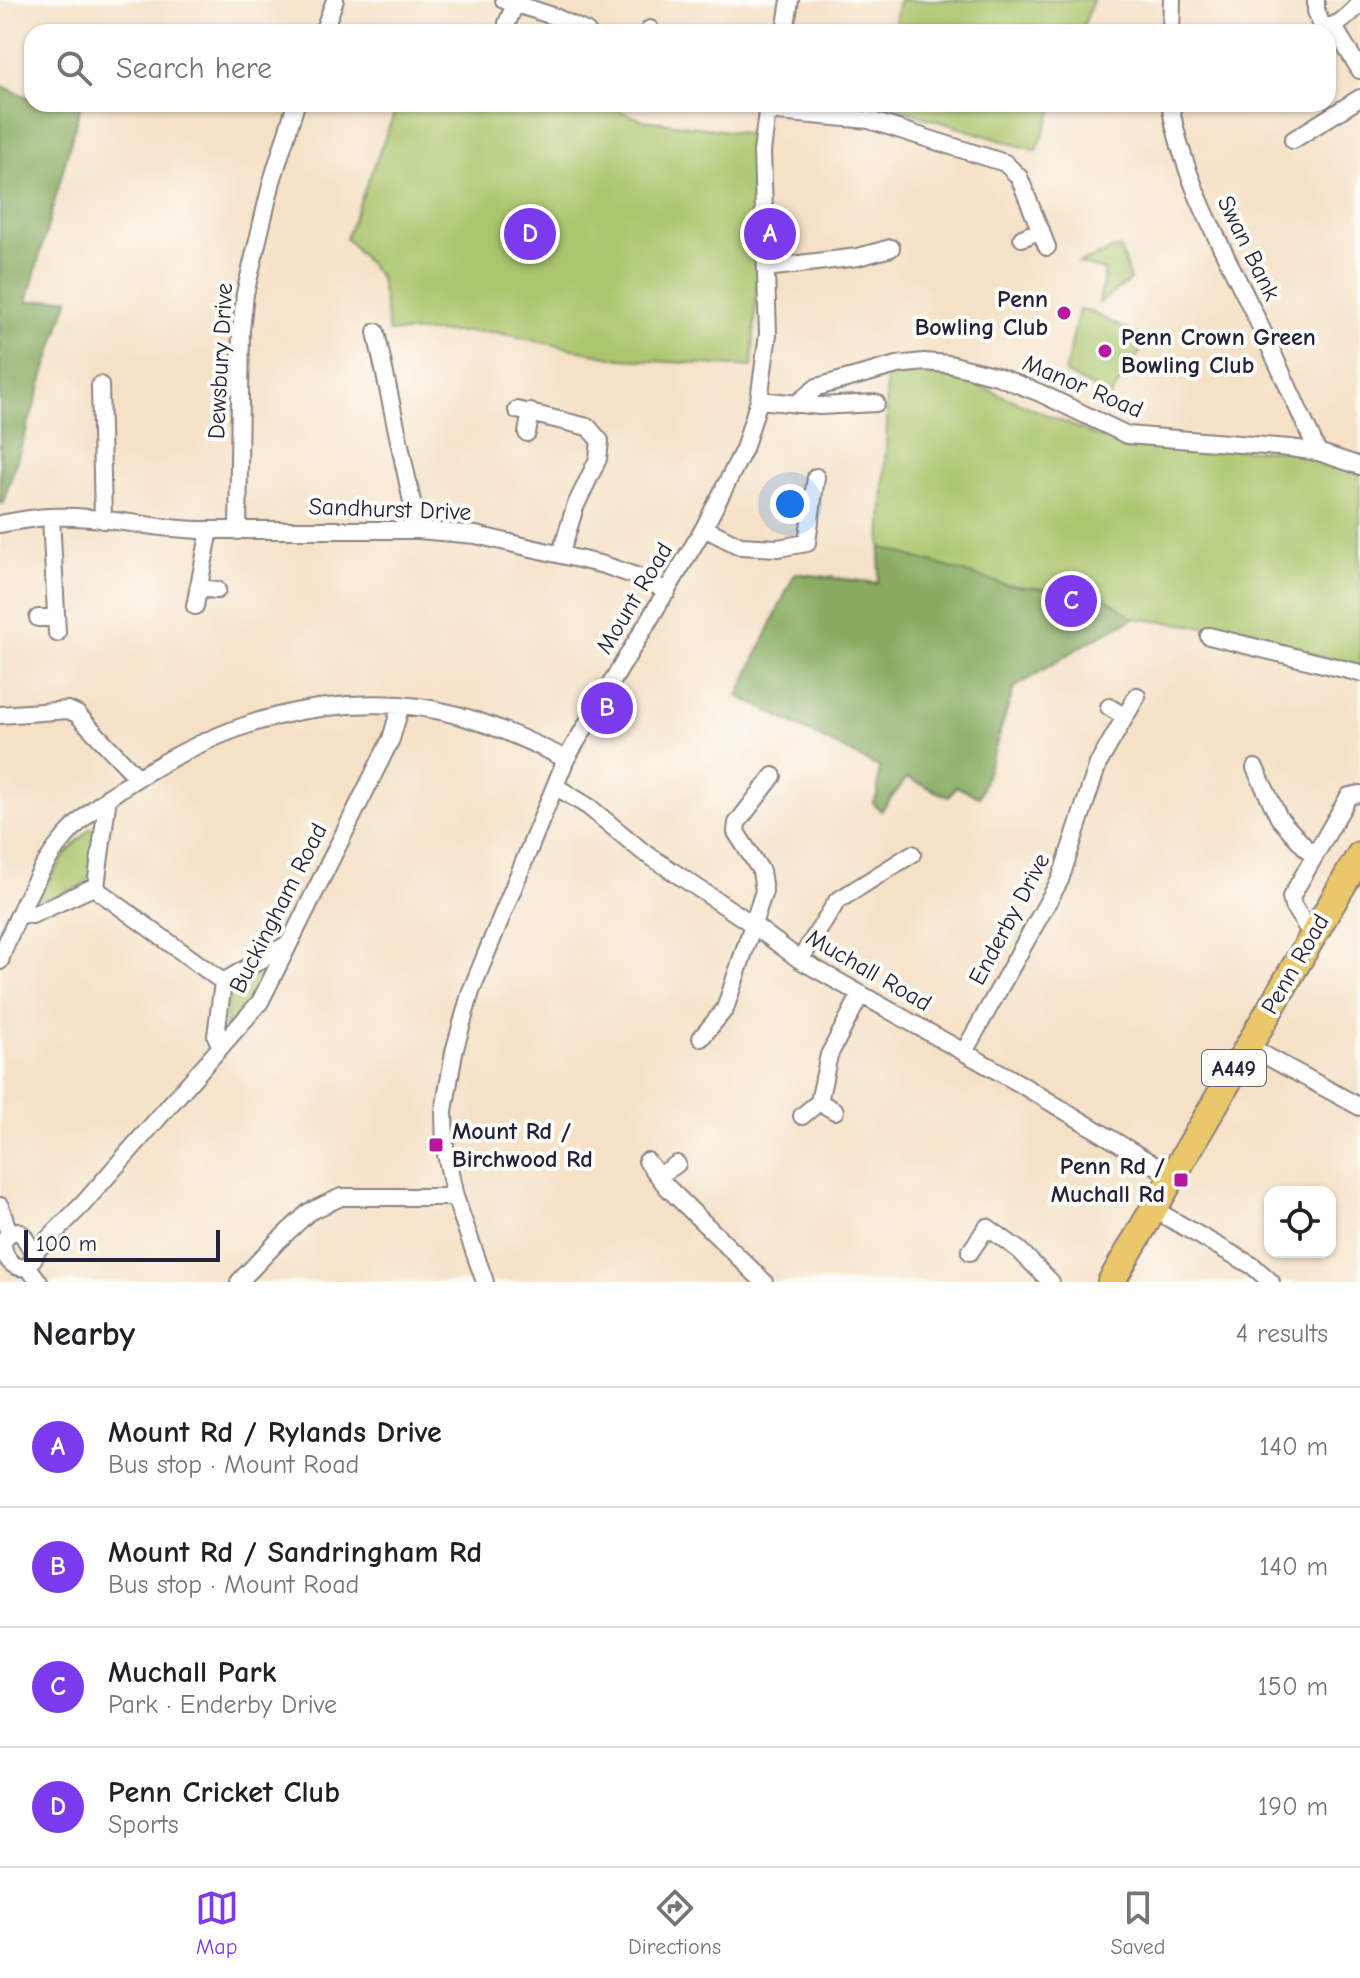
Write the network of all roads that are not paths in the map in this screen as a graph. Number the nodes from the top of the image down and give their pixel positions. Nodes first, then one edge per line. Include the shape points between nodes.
1 (335, 0) edge
2 (790, 0) edge
3 (1172, 0) edge
4 (1316, 0) edge
5 (509, 2) edge
6 (1360, 4) edge
7 (555, 8) edge
8 (507, 23) dead end
9 (326, 24) edge
10 (576, 24) edge
11 (786, 24) edge
12 (1171, 24) edge
13 (1321, 24) edge
14 (1336, 25) edge
15 (1336, 30) edge
16 (1360, 70) edge
17 (1360, 98) edge
18 (294, 112) edge
19 (767, 112) edge
20 (801, 112) edge
21 (1172, 112) edge
22 (1293, 140) dead end
23 (1041, 230) junction
24 (1022, 238) dead end
25 (1047, 247) dead end
26 (891, 248) dead end
27 (766, 268) junction
28 (376, 332) dead end
29 (840, 381) junction
30 (100, 385) dead end
31 (759, 400) junction
32 (876, 403) dead end
33 (796, 404) junction
34 (842, 405) junction
35 (527, 433) dead end
36 (1318, 452) junction
37 (1360, 466) edge
38 (816, 477) dead end
39 (51, 517) junction
40 (103, 520) junction
41 (0, 524) edge
42 (704, 528) junction
43 (210, 530) junction
44 (418, 530) junction
45 (238, 531) junction
46 (561, 553) junction
47 (198, 588) junction
48 (217, 590) dead end
49 (667, 592) junction
50 (195, 606) dead end
51 (38, 618) dead end
52 (1209, 636) dead end
53 (1360, 673) edge
54 (1137, 696) dead end
55 (401, 705) junction
56 (1109, 707) dead end
57 (0, 715) edge
58 (1124, 716) junction
59 (566, 759) junction
60 (1255, 768) dead end
61 (773, 776) dead end
62 (137, 777) junction
63 (555, 786) junction
64 (1360, 794) edge
65 (108, 797) junction
66 (912, 854) dead end
67 (1360, 855) edge
68 (1314, 857) junction
69 (96, 886) junction
70 (20, 912) junction
71 (752, 924) junction
72 (1312, 935) junction
73 (288, 944) junction
74 (1, 956) edge
75 (800, 960) junction
76 (223, 982) junction
77 (861, 994) junction
78 (701, 1038) dead end
79 (1248, 1046) junction
80 (221, 1047) junction
81 (964, 1052) junction
82 (819, 1102) junction
83 (1360, 1107) edge
84 (835, 1111) dead end
85 (802, 1116) dead end
86 (647, 1161) dead end
87 (677, 1164) dead end
88 (1171, 1175) junction
89 (659, 1176) junction
90 (455, 1197) junction
91 (0, 1206) edge
92 (1153, 1209) junction
93 (9, 1233) junction
94 (970, 1252) dead end
95 (3, 1256) edge
96 (31, 1260) junction
97 (39, 1282) edge
98 (239, 1282) edge
99 (485, 1282) edge
100 (764, 1282) edge
101 (1051, 1282) edge
102 (1111, 1282) edge
103 (1271, 1282) edge

1 - 9 street
2 - 11 street
3 - 12 street
4 - 13 street
5 - 7 street
5 - 8 street
6 - 14 street
7 - 10 street
15 - 16 street
17 - 22 street
18 - 45 street, Dewsbury Drive via 245,294
19 - 27 street, Mount Road via 762,152
20 - 23 street via 869,120 1005,163 1019,177
21 - 36 street, Swan Bank via 1201,207
23 - 24 street
23 - 25 street
26 - 27 street
27 - 31 street, Mount Road via 768,334
28 - 44 street
29 - 33 street, Manor Road via 817,387
29 - 34 street
29 - 36 street, Manor Road via 897,365 949,364 1040,393 1127,435
30 - 40 street
31 - 33 street
31 - 42 street, Mount Road via 744,449
32 - 34 street
33 - 34 street
35 - 46 street via 524,411 588,427 600,441 598,459
36 - 37 street, Manor Road
38 - 42 street via 807,543 740,546
39 - 40 street, Sandhurst Drive
39 - 41 street, Sandhurst Drive
39 - 51 street via 57,626
40 - 43 street, Sandhurst Drive
42 - 49 street, Mount Road
43 - 45 street, Sandhurst Drive
43 - 47 street
44 - 45 street, Sandhurst Drive
44 - 46 street, Sandhurst Drive via 476,535
46 - 49 street, Sandhurst Drive via 626,572
47 - 48 street
47 - 50 street
49 - 59 street, Mount Road
52 - 53 street
54 - 58 street, Enderby Drive
55 - 59 street via 493,725
55 - 62 street via 358,705 256,720
55 - 73 street, Buckingham Road via 391,739
56 - 58 street
57 - 62 street via 68,710 77,714
58 - 81 street, Enderby Drive via 1098,764 1060,880
59 - 63 street, Mount Road
60 - 68 street via 1279,818
61 - 71 street via 737,823 736,832 761,871 764,891
62 - 65 street
63 - 71 street, Muchall Road
63 - 90 street, Mount Road via 471,991 454,1052 443,1131
64 - 68 street via 1349,796
65 - 69 street
65 - 70 street via 56,848
66 - 75 street via 837,901
67 - 72 highway, Penn Road / A449
68 - 72 street via 1291,897
69 - 70 street via 32,915
69 - 76 street
70 - 74 street
71 - 75 street, Muchall Road
71 - 78 street via 725,1009
72 - 79 highway, Penn Road / A449
73 - 76 street
73 - 80 street, Buckingham Road via 260,1002
75 - 77 street, Muchall Road
76 - 80 street via 216,1036
77 - 81 street, Muchall Road
77 - 82 street via 829,1055
79 - 83 street
79 - 88 highway, Penn Road / A449
80 - 96 street, Buckingham Road
81 - 88 street, Muchall Road
82 - 84 street
82 - 85 street
86 - 89 street
87 - 89 street
88 - 92 highway, Penn Road / A449
89 - 100 street
90 - 98 street via 341,1197 309,1212
90 - 99 street, Mount Road
91 - 93 street
92 - 102 highway, Penn Road / A449
92 - 103 street via 1253,1266
93 - 95 street
93 - 96 street via 23,1235
94 - 101 street via 987,1227
95 - 96 street via 20,1269
96 - 97 street

